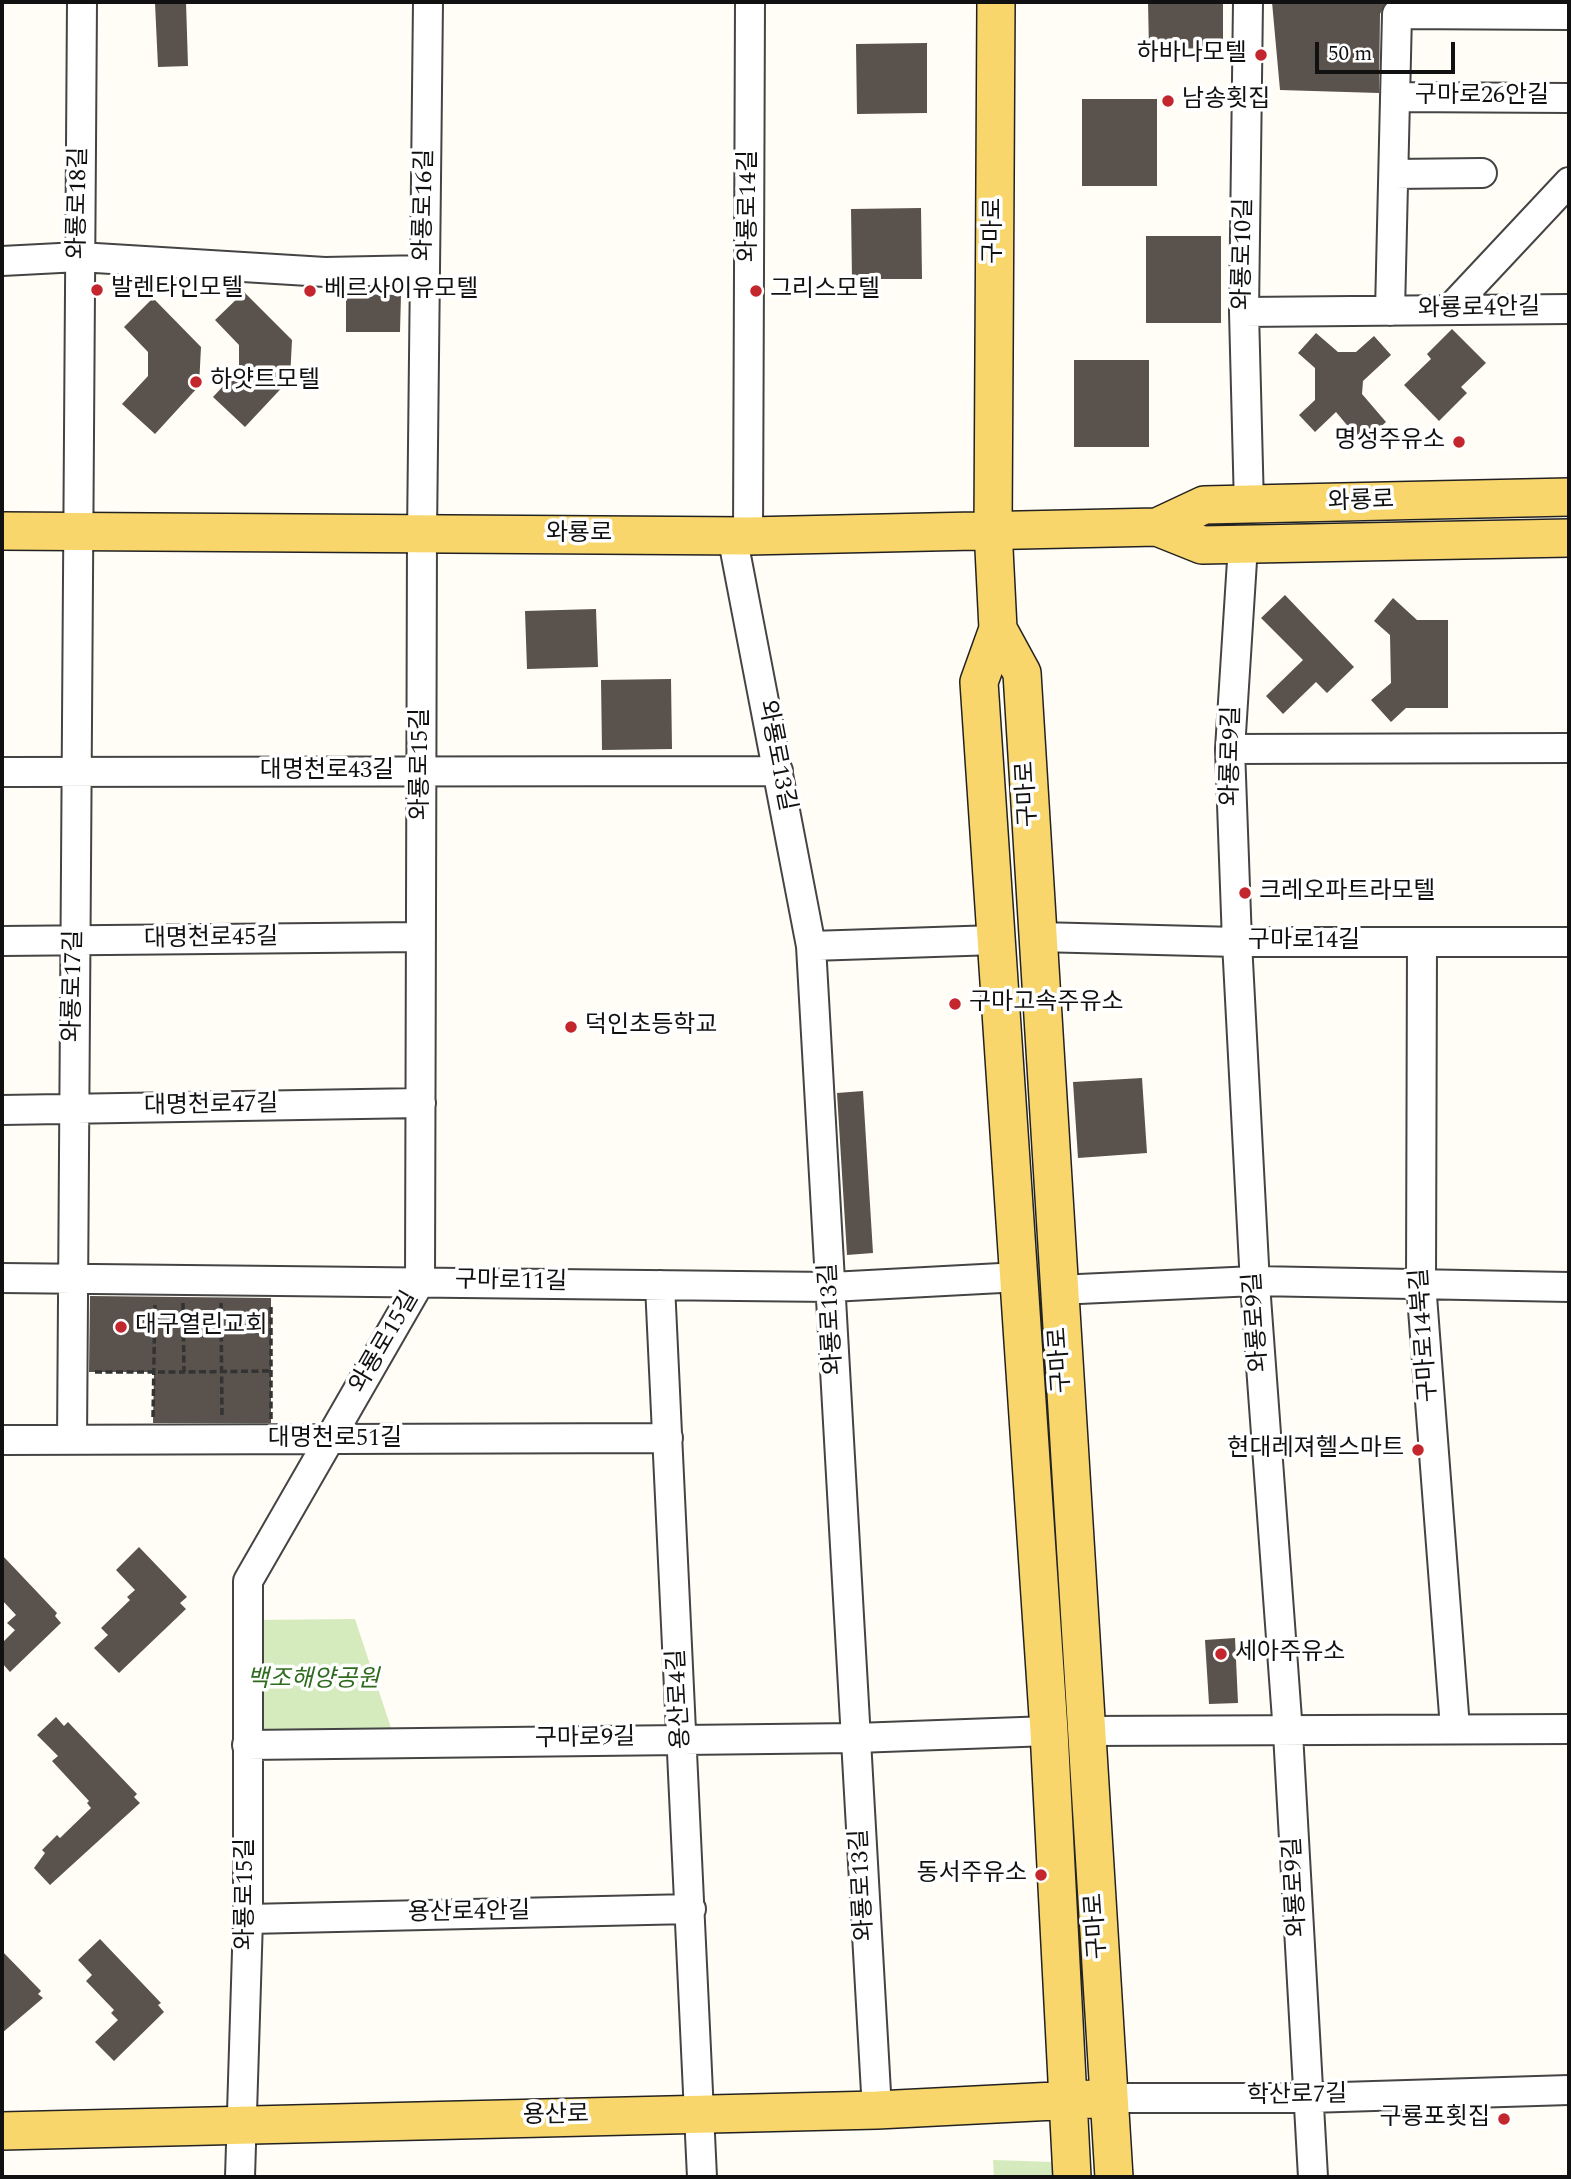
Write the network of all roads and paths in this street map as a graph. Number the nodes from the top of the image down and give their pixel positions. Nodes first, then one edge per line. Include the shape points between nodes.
1 (82, 2) edge
2 (428, 2) edge
3 (750, 2) edge
4 (996, 2) edge
5 (1248, 2) edge
6 (1569, 15) edge
7 (1395, 97) junction
8 (1569, 98) edge
9 (1482, 173) dead end
10 (1394, 174) junction
11 (1569, 182) edge
12 (79, 257) junction
13 (2, 261) edge
14 (425, 270) junction
15 (1569, 309) edge
16 (1449, 310) junction
17 (1390, 311) junction
18 (1244, 312) junction
19 (1569, 497) edge
20 (1249, 506) junction
21 (1157, 527) junction
22 (993, 528) junction
23 (2, 531) edge
24 (77, 531) junction
25 (422, 534) junction
26 (740, 536) junction
27 (1569, 538) edge
28 (1243, 545) junction
29 (998, 629) junction
30 (1569, 748) edge
31 (1230, 749) junction
32 (778, 771) junction
33 (2, 772) edge
34 (75, 772) junction
35 (422, 773) junction
36 (421, 937) junction
37 (1038, 937) junction
38 (996, 940) junction
39 (2, 941) edge
40 (76, 942) junction
41 (1237, 942) junction
42 (1422, 942) junction
43 (1569, 942) edge
44 (811, 946) junction
45 (421, 1104) junction
46 (74, 1109) junction
47 (2, 1110) edge
48 (1020, 1277) junction
49 (2, 1278) edge
50 (73, 1279) junction
51 (169, 1280) junction
52 (221, 1280) junction
53 (271, 1281) junction
54 (1255, 1281) junction
55 (420, 1282) junction
56 (1421, 1283) junction
57 (660, 1285) junction
58 (831, 1287) junction
59 (1569, 1287) edge
60 (1057, 1290) junction
61 (222, 1371) junction
62 (271, 1371) junction
63 (72, 1372) junction
64 (154, 1372) junction
65 (184, 1372) junction
66 (668, 1438) junction
67 (2, 1440) edge
68 (72, 1440) junction
69 (153, 1440) junction
70 (222, 1440) junction
71 (271, 1440) junction
72 (330, 1441) junction
73 (1455, 1728) junction
74 (1288, 1729) junction
75 (1569, 1729) edge
76 (1049, 1731) junction
77 (1086, 1731) junction
78 (856, 1738) junction
79 (683, 1739) junction
80 (247, 1745) junction
81 (691, 1909) junction
82 (248, 1919) junction
83 (1569, 2090) edge
84 (1309, 2098) junction
85 (1069, 2099) junction
86 (1110, 2108) junction
87 (877, 2110) junction
88 (700, 2114) junction
89 (242, 2124) junction
90 (2, 2131) edge
91 (240, 2177) edge
92 (702, 2177) edge
93 (1073, 2177) edge
94 (1114, 2177) edge
95 (1136, 2177) edge
96 (1312, 2177) edge

1 - 12 street, 와룡로18길
2 - 14 street, 와룡로16길
3 - 26 street, 와룡로14길
4 - 22 main road, 구마로
5 - 18 street, 와룡로10길
6 - 7 street, 와룡로4안길 via 1397,14
7 - 8 street, 구마로26안길
7 - 10 street, 와룡로4안길
9 - 10 street
10 - 17 street, 와룡로4안길
11 - 16 street
12 - 13 street
12 - 14 street via 325,272
12 - 24 street, 와룡로18길
14 - 25 street, 와룡로16길
15 - 16 street, 와룡로4안길
16 - 17 street, 와룡로4안길
17 - 18 street, 와룡로4안길
18 - 20 street, 와룡로10길
19 - 20 main road, 와룡로
20 - 21 main road, 와룡로 via 1204,505
21 - 22 main road, 와룡로
21 - 28 main road, 와룡로 via 1202,545
22 - 26 main road, 와룡로
22 - 29 main road, 구마로
23 - 24 main road, 와룡로
24 - 25 main road, 와룡로
24 - 34 street, 와룡로17길
25 - 26 main road, 와룡로
25 - 35 street, 와룡로15길
26 - 32 street, 와룡로13길
27 - 28 main road, 와룡로
28 - 31 street, 와룡로9길
29 - 37 main road, 구마로 via 1022,673
29 - 38 main road, 구마로 via 979,682
30 - 31 street
31 - 41 street, 와룡로9길
32 - 35 street, 대명천로43길
32 - 44 street, 와룡로13길
33 - 34 street, 대명천로43길
34 - 35 street, 대명천로43길
34 - 40 street, 와룡로17길
35 - 36 street, 와룡로15길
36 - 40 street, 대명천로45길
36 - 45 street, 와룡로15길
37 - 41 street, 구마로14길
37 - 60 main road, 구마로
38 - 44 street
38 - 48 main road, 구마로
39 - 40 street, 대명천로45길
40 - 46 street, 와룡로17길
41 - 42 street, 구마로14길
41 - 54 street, 와룡로9길
42 - 43 street, 구마로14길
42 - 56 street, 구마로14북길
44 - 58 street, 와룡로13길
45 - 46 street, 대명천로47길
45 - 55 street, 와룡로15길
46 - 47 street, 대명천로47길
46 - 50 street, 와룡로17길
48 - 58 street, 구마로11길
48 - 76 main road, 구마로
49 - 50 street, 구마로11길
50 - 51 street, 구마로11길
50 - 63 street, 와룡로17길
51 - 52 street, 구마로11길
51 - 64 path
51 - 65 path
52 - 53 street, 구마로11길
52 - 61 path
53 - 55 street, 구마로11길
53 - 62 path
54 - 56 street
54 - 60 street
54 - 74 street, 와룡로9길
55 - 57 street, 구마로11길
55 - 72 street, 와룡로15길
56 - 59 street
56 - 73 street, 구마로14북길
57 - 58 street, 구마로11길
57 - 66 street, 용산로4길
58 - 78 street, 와룡로13길
60 - 77 main road, 구마로
61 - 62 path
61 - 65 path
61 - 70 path
62 - 71 path
63 - 64 path
63 - 68 street, 와룡로17길
64 - 65 path
64 - 69 path
66 - 72 street, 대명천로51길
66 - 79 street, 용산로4길
67 - 68 street, 대명천로51길
68 - 69 street, 대명천로51길
69 - 70 street, 대명천로51길
70 - 71 street, 대명천로51길
71 - 72 street, 대명천로51길
72 - 80 street, 와룡로15길 via 248,1581
73 - 74 street
73 - 75 street
74 - 77 street
74 - 84 street, 와룡로9길
76 - 78 street, 구마로9길
76 - 85 main road, 구마로
77 - 86 main road, 구마로
78 - 79 street, 구마로9길
78 - 87 street, 와룡로13길
79 - 80 street, 구마로9길
79 - 81 street, 용산로4길
80 - 82 street, 와룡로15길
81 - 82 street, 용산로4안길
81 - 88 street, 용산로4길
82 - 89 street, 와룡로15길
83 - 84 street, 학산로7길
84 - 86 street, 학산로7길
84 - 96 street, 와룡로9길
85 - 86 main road, 용산로
85 - 87 main road, 용산로
85 - 93 main road, 구마로
86 - 94 main road, 구마로
86 - 95 main road via 1134,2159
87 - 88 main road, 용산로
88 - 89 main road, 용산로
88 - 92 street, 용산로4길
89 - 90 main road, 용산로
89 - 91 street, 와룡로15길

